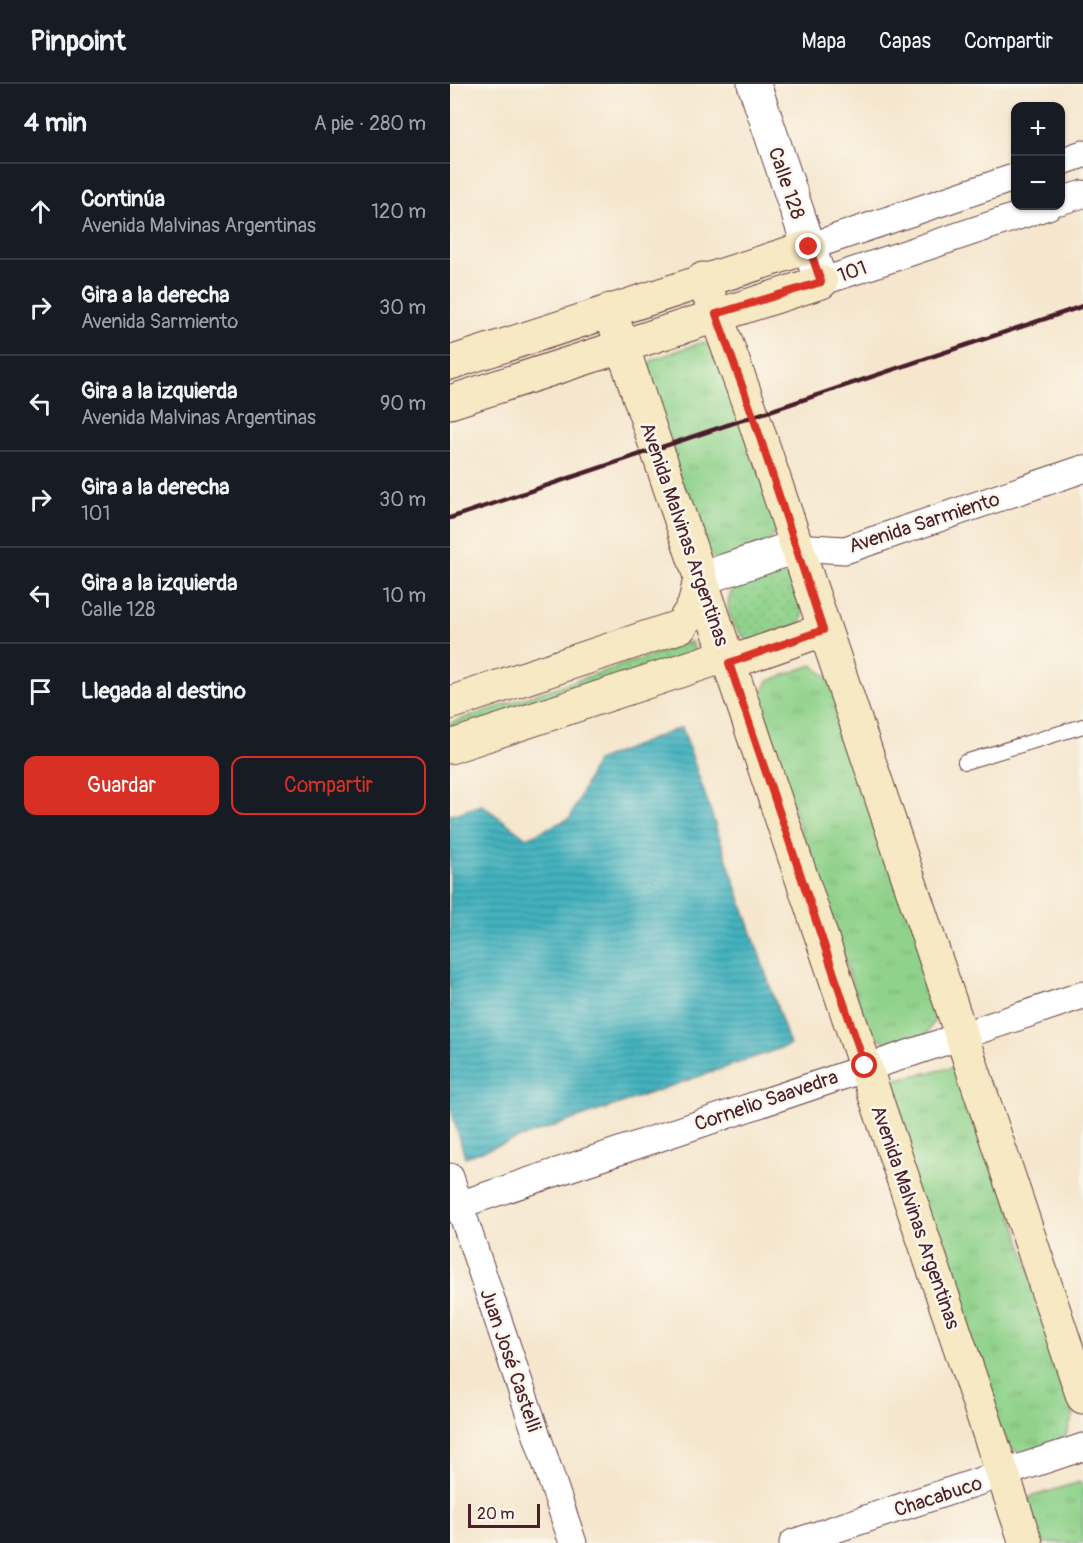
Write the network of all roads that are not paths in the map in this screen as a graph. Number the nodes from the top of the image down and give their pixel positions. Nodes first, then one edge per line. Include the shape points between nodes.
1 (754, 84) edge
2 (1083, 154) edge
3 (1065, 160) edge
4 (1011, 179) edge
5 (1083, 194) edge
6 (1065, 199) edge
7 (1036, 210) edge
8 (809, 247) junction
9 (704, 279) junction
10 (821, 282) junction
11 (609, 310) junction
12 (716, 314) junction
13 (621, 346) junction
14 (450, 363) edge
15 (450, 402) edge
16 (1083, 470) edge
17 (795, 547) junction
18 (700, 579) junction
19 (823, 630) junction
20 (729, 663) junction
21 (450, 703) edge
22 (1083, 726) edge
23 (450, 747) edge
24 (965, 762) dead end
25 (1083, 995) edge
26 (960, 1036) junction
27 (865, 1066) junction
28 (450, 1177) edge
29 (455, 1207) edge
30 (1083, 1397) edge
31 (1083, 1447) edge
32 (1003, 1475) junction
33 (573, 1543) edge
34 (793, 1543) edge
35 (1026, 1543) edge

1 - 8 street, Calle 128
2 - 3 street
4 - 8 street, 101
5 - 6 street
7 - 10 street, 101
8 - 9 main road, 101
8 - 10 street, Calle 128
9 - 11 main road, 101
9 - 12 main road
10 - 12 main road, 101
11 - 13 main road, Avenida Malvinas Argentinas
11 - 14 main road, 101
12 - 13 main road, 101
12 - 17 main road
13 - 15 main road, 101
13 - 18 main road, Avenida Malvinas Argentinas
16 - 17 street, Avenida Sarmiento via 845,550
17 - 18 street, Avenida Sarmiento
17 - 19 main road
18 - 20 main road, Avenida Malvinas Argentinas
18 - 21 main road via 694,606 681,626
19 - 20 main road
19 - 26 main road
20 - 23 main road via 716,659
20 - 27 main road, Avenida Malvinas Argentinas
22 - 24 lane
25 - 26 street, Cornelio Saavedra
26 - 27 street, Cornelio Saavedra
26 - 30 main road
27 - 29 street, Cornelio Saavedra
27 - 32 main road, Avenida Malvinas Argentinas
28 - 29 street, Juan José Castelli
29 - 33 street, Juan José Castelli
31 - 32 street, Chacabuco
32 - 34 street, Chacabuco
32 - 35 main road, Avenida Malvinas Argentinas

